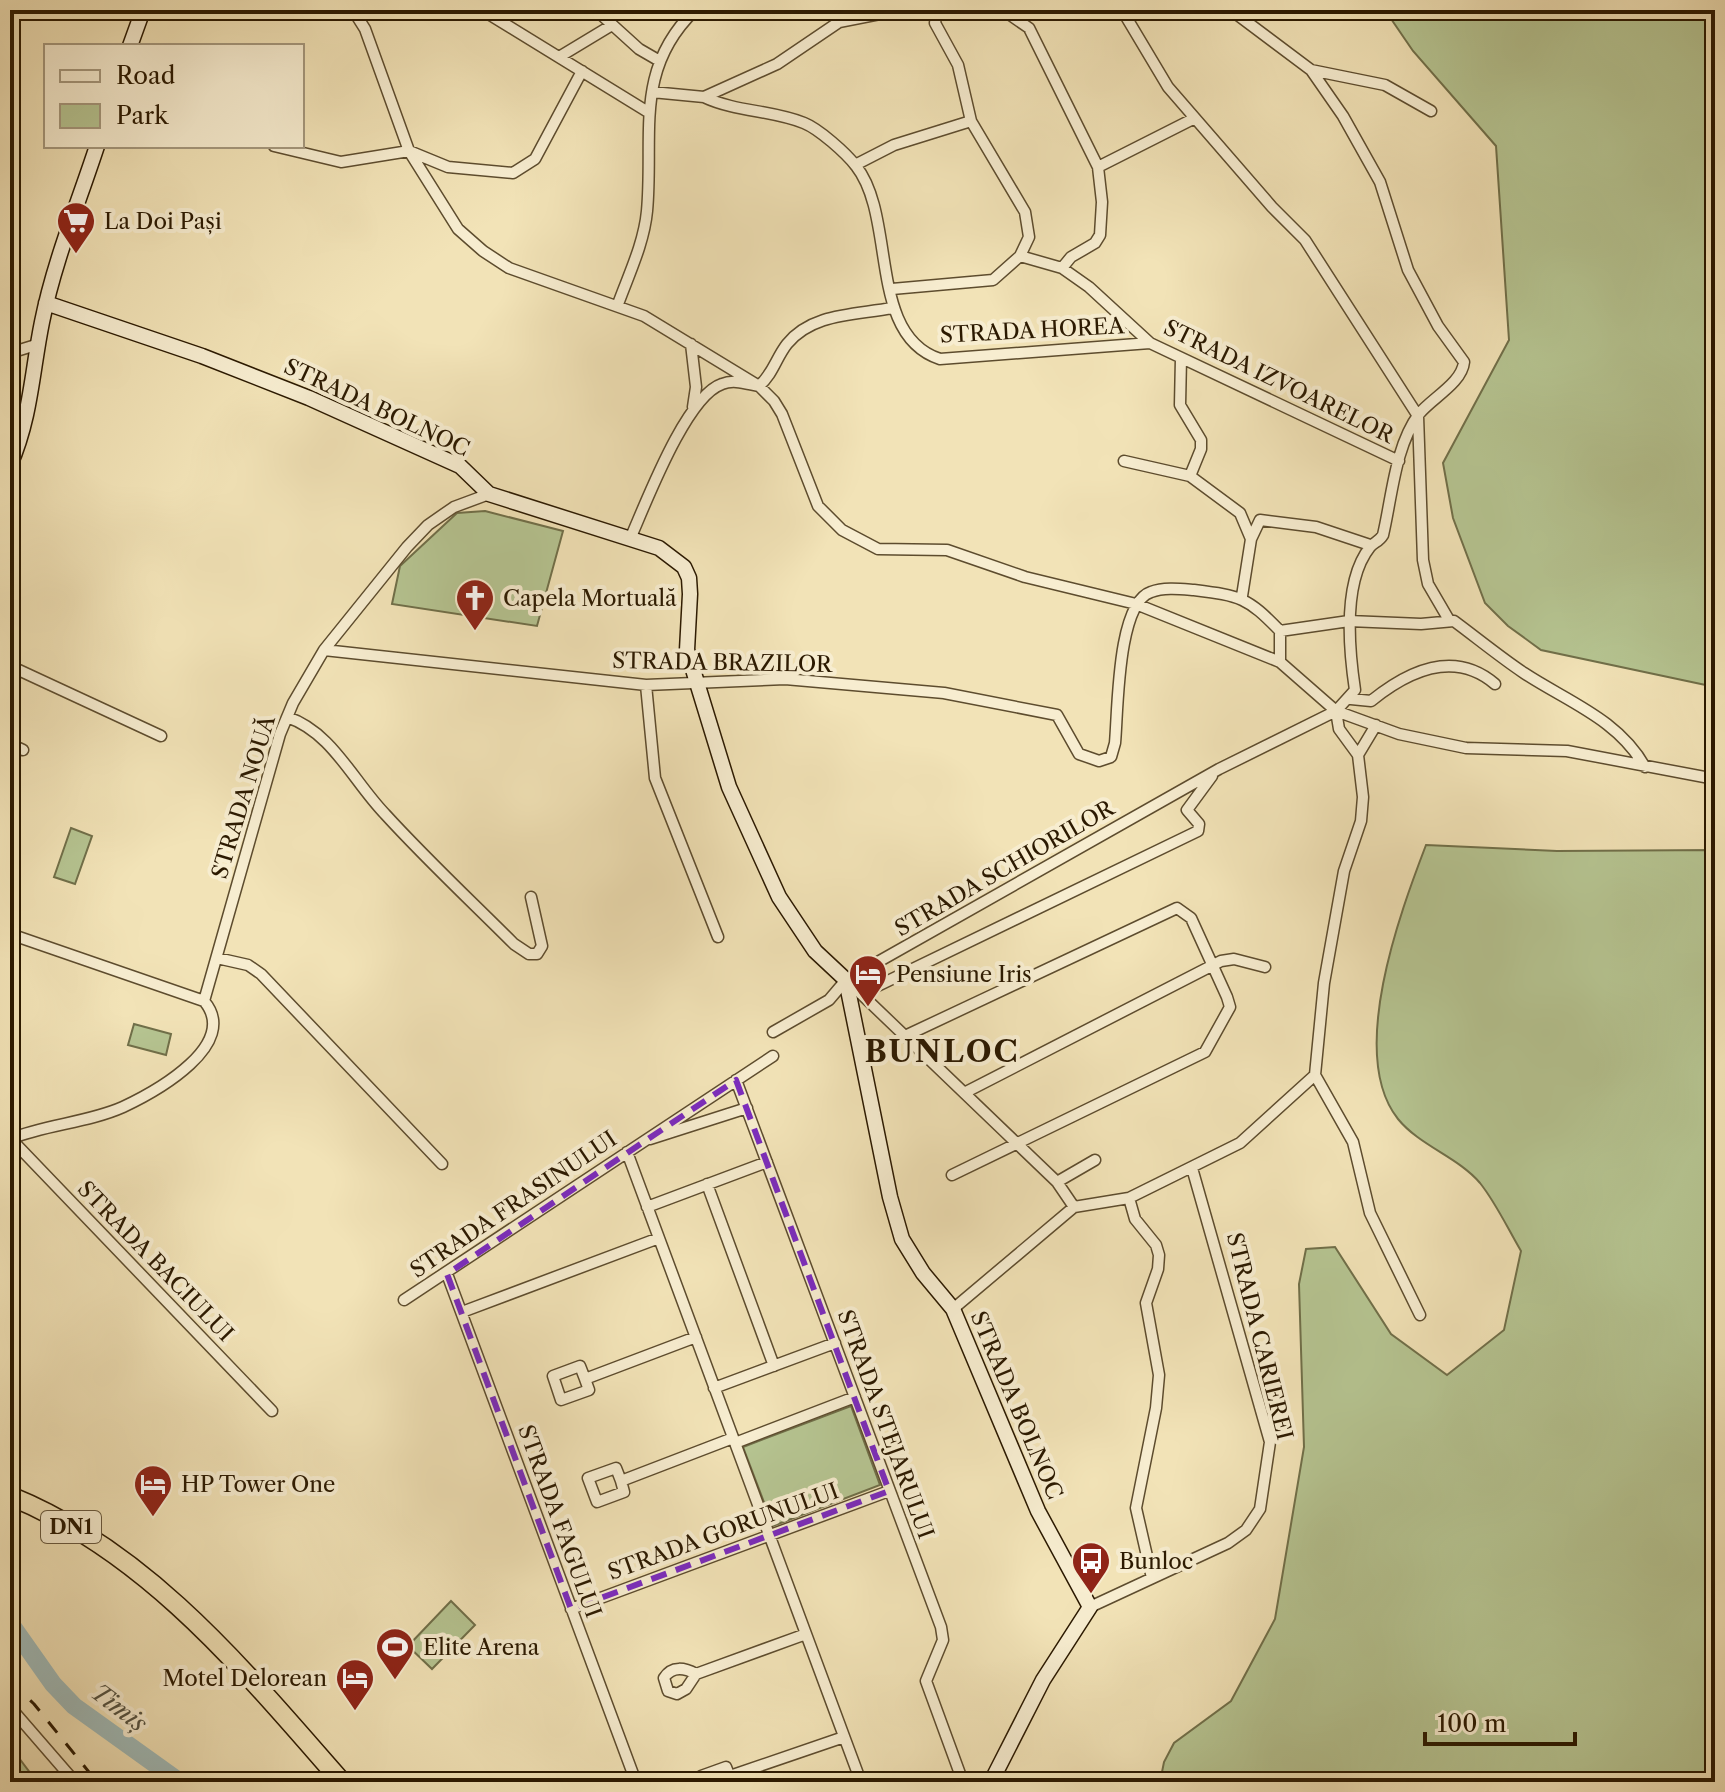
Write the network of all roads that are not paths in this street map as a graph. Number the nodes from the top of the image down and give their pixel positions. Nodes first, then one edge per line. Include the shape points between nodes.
1 (143, 10) edge
2 (353, 10) edge
3 (482, 10) edge
4 (596, 10) edge
5 (695, 10) edge
6 (900, 10) edge
7 (937, 10) edge
8 (1003, 10) edge
9 (1122, 10) edge
10 (1231, 10) edge
11 (612, 25) junction
12 (131, 44) edge
13 (559, 57) junction
14 (658, 60) junction
15 (1311, 70) junction
16 (582, 71) junction
17 (652, 92) junction
18 (704, 97) junction
19 (1431, 111) dead end
20 (648, 112) junction
21 (1193, 119) junction
22 (971, 121) junction
23 (96, 148) edge
24 (282, 148) edge
25 (409, 151) junction
26 (855, 165) junction
27 (1098, 167) junction
28 (1020, 256) junction
29 (1062, 268) junction
30 (892, 289) junction
31 (46, 303) junction
32 (618, 304) junction
33 (892, 308) junction
34 (1150, 343) junction
35 (39, 344) junction
36 (691, 344) junction
37 (10, 353) edge
38 (1181, 358) junction
39 (759, 386) junction
40 (693, 409) junction
41 (1418, 416) junction
42 (1124, 461) dead end
43 (1399, 461) junction
44 (10, 465) edge
45 (1190, 476) junction
46 (489, 494) junction
47 (630, 539) junction
48 (1251, 539) junction
49 (1370, 545) junction
50 (1242, 596) junction
51 (1136, 604) junction
52 (1449, 620) junction
53 (1349, 621) junction
54 (1280, 631) junction
55 (324, 650) junction
56 (1280, 662) junction
57 (10, 666) edge
58 (696, 684) junction
59 (1495, 684) dead end
60 (646, 685) junction
61 (1351, 699) junction
62 (1336, 711) junction
63 (287, 717) junction
64 (1376, 725) junction
65 (161, 736) dead end
66 (10, 744) edge
67 (23, 750) dead end
68 (1358, 755) junction
69 (1645, 767) junction
70 (1219, 769) junction
71 (1715, 779) edge
72 (531, 897) dead end
73 (10, 934) edge
74 (718, 937) dead end
75 (217, 958) junction
76 (1214, 965) junction
77 (1265, 967) dead end
78 (846, 980) junction
79 (861, 994) junction
80 (204, 1001) junction
81 (773, 1032) dead end
82 (905, 1036) junction
83 (773, 1056) dead end
84 (1315, 1075) junction
85 (736, 1080) junction
86 (966, 1092) junction
87 (747, 1108) junction
88 (10, 1139) edge
89 (644, 1140) junction
90 (1016, 1142) junction
91 (627, 1152) junction
92 (1095, 1160) dead end
93 (767, 1162) junction
94 (442, 1164) dead end
95 (1192, 1168) junction
96 (952, 1175) dead end
97 (1057, 1182) junction
98 (707, 1184) junction
99 (1129, 1198) junction
100 (647, 1207) junction
101 (1074, 1207) junction
102 (659, 1238) junction
103 (447, 1274) junction
104 (404, 1300) dead end
105 (953, 1309) junction
106 (462, 1312) junction
107 (1420, 1315) dead end
108 (696, 1337) junction
109 (835, 1343) junction
110 (774, 1366) junction
111 (585, 1379) dead end
112 (714, 1388) junction
113 (855, 1397) junction
114 (272, 1411) dead end
115 (734, 1441) junction
116 (621, 1481) dead end
117 (889, 1491) junction
118 (10, 1496) edge
119 (769, 1536) junction
120 (1152, 1578) junction
121 (1090, 1607) junction
122 (571, 1609) junction
123 (806, 1634) junction
124 (696, 1674) dead end
125 (10, 1707) edge
126 (844, 1737) junction
127 (731, 1779) edge
128 (75, 1782) edge
129 (342, 1782) edge
130 (636, 1782) edge
131 (703, 1782) edge
132 (861, 1782) edge
133 (963, 1782) edge
134 (991, 1782) edge

1 - 12 street
2 - 25 street via 365,29
3 - 13 street
4 - 11 street
5 - 14 street
6 - 18 street via 839,22 777,64
7 - 22 street via 935,23 958,65
8 - 27 street via 1029,28
9 - 21 street
10 - 15 street
11 - 13 street
11 - 14 street
13 - 16 street
14 - 17 street
15 - 19 street via 1385,85
15 - 41 street via 1364,150 1380,182 1408,270 1464,362 1460,374
16 - 20 street
16 - 25 street via 535,159 522,170 448,167
17 - 18 street
17 - 20 street
18 - 26 street via 723,106 806,123
20 - 32 street via 647,214
21 - 27 street
21 - 41 street via 1305,240
22 - 26 street via 894,145
22 - 28 street via 1025,212 1029,237
23 - 31 street
24 - 25 street via 341,162
25 - 32 street via 458,229 483,251 538,280
26 - 30 street via 866,184
27 - 29 street via 1100,235
28 - 29 street, STRADA IZVOARELOR
28 - 30 street via 993,280
29 - 34 street, STRADA IZVOARELOR
30 - 33 street
31 - 35 street
31 - 46 street, STRADA BOLNOC via 309,398 460,466
32 - 36 street
33 - 34 street, STRADA HOREA via 905,333 926,355 940,359
33 - 39 street via 812,322 787,345
34 - 38 street, STRADA IZVOARELOR
35 - 37 street
35 - 44 street via 29,410
36 - 39 street
36 - 40 street
38 - 43 street, STRADA IZVOARELOR
38 - 45 street via 1180,405 1201,440
39 - 40 street via 723,383
39 - 51 street via 782,414 818,506 861,541 895,551 947,550 1025,577
40 - 47 street
41 - 43 street
41 - 52 street via 1423,560 1428,584
42 - 45 street
43 - 49 street via 1383,535
45 - 48 street via 1240,513
46 - 47 street, STRADA BOLNOC
46 - 55 street, STRADA NOUĂ via 454,507 428,525
47 - 58 street, STRADA BOLNOC via 676,559 689,578 686,634
48 - 49 street via 1255,524 1266,520 1316,527
48 - 50 street
49 - 53 street via 1357,577
50 - 51 street via 1180,589 1150,592
50 - 54 street
51 - 56 street
51 - 58 street, STRADA BRAZILOR via 1124,643 1115,743 1111,757 1099,761 1079,754 1057,715 944,693 785,679
52 - 53 street
52 - 69 street via 1524,673 1603,718
53 - 54 street
53 - 61 street via 1355,690
54 - 56 street
55 - 60 street, STRADA BRAZILOR
55 - 63 street, STRADA NOUĂ
56 - 62 street
57 - 65 street
58 - 60 street, STRADA BRAZILOR
58 - 78 street, STRADA BOLNOC via 729,787 779,897 815,951
59 - 61 street via 1472,670 1432,667 1408,673 1371,701
60 - 74 street via 655,778
61 - 62 street, STRADA SCHIORILOR
62 - 64 street
62 - 68 street via 1339,729
62 - 70 street, STRADA SCHIORILOR
63 - 72 street via 301,721 337,752 369,797 514,944 537,954 542,946
63 - 75 street, STRADA NOUĂ
64 - 68 street
64 - 69 street via 1446,745 1567,751
66 - 67 street
68 - 84 street via 1361,821 1341,885
69 - 71 street
70 - 78 street, STRADA SCHIORILOR
70 - 79 street, STRADA SCHIORILOR via 1187,810 1199,824 1198,831
73 - 80 street
75 - 80 street, STRADA NOUĂ
75 - 94 street via 248,965 261,974
76 - 77 street via 1234,959
76 - 82 street via 1191,918 1177,908 1167,910
76 - 86 street
76 - 90 street via 1230,1007 1205,1052
78 - 79 street
78 - 81 street, STRADA SCHIORILOR via 829,1000
78 - 105 street, STRADA BOLNOC via 902,1239
79 - 82 street
80 - 88 street, STRADA NOUĂ via 214,1013 213,1035 187,1067 124,1106
82 - 86 street
83 - 85 street, STRADA FRASINULUI
84 - 95 street via 1240,1143
84 - 107 street via 1353,1142 1370,1213
85 - 87 street, STRADA STEJARULUI
85 - 89 street, STRADA FRASINULUI
86 - 90 street
87 - 89 street, STRADA FRASINULUI
87 - 93 street, STRADA STEJARULUI
88 - 114 street, STRADA BACIULUI
89 - 91 street, STRADA FRASINULUI
90 - 96 street
90 - 97 street
91 - 100 street
91 - 103 street, STRADA FRASINULUI
92 - 97 street
93 - 98 street
93 - 109 street, STRADA STEJARULUI
95 - 99 street
95 - 120 street, STRADA CARIEREI via 1268,1433 1269,1463 1262,1501 1246,1530
97 - 101 street
98 - 100 street
98 - 110 street
99 - 101 street
99 - 120 street via 1135,1219 1159,1255 1146,1303 1159,1375 1156,1408 1136,1508
100 - 102 street
101 - 105 street
102 - 106 street
102 - 108 street
103 - 104 street, STRADA FRASINULUI
103 - 106 street, STRADA FAGULUI
105 - 121 street, STRADA BOLNOC via 1038,1511
106 - 122 street, STRADA FAGULUI
108 - 111 street
108 - 112 street
109 - 110 street
109 - 113 street, STRADA STEJARULUI
110 - 112 street
112 - 115 street
113 - 115 street
113 - 117 street, STRADA STEJARULUI
115 - 116 street
115 - 119 street
117 - 119 street, STRADA GORUNULUI
117 - 133 street, STRADA STEJARULUI via 943,1635 926,1681
118 - 129 highway, DN1 via 96,1543 184,1610
119 - 122 street, STRADA GORUNULUI
119 - 123 street
120 - 121 street, STRADA CARIEREI
121 - 134 street via 1043,1680
122 - 130 street, STRADA FAGULUI
123 - 124 street
123 - 126 street
125 - 128 street
126 - 127 street
126 - 132 street
127 - 131 street via 726,1767 701,1776

